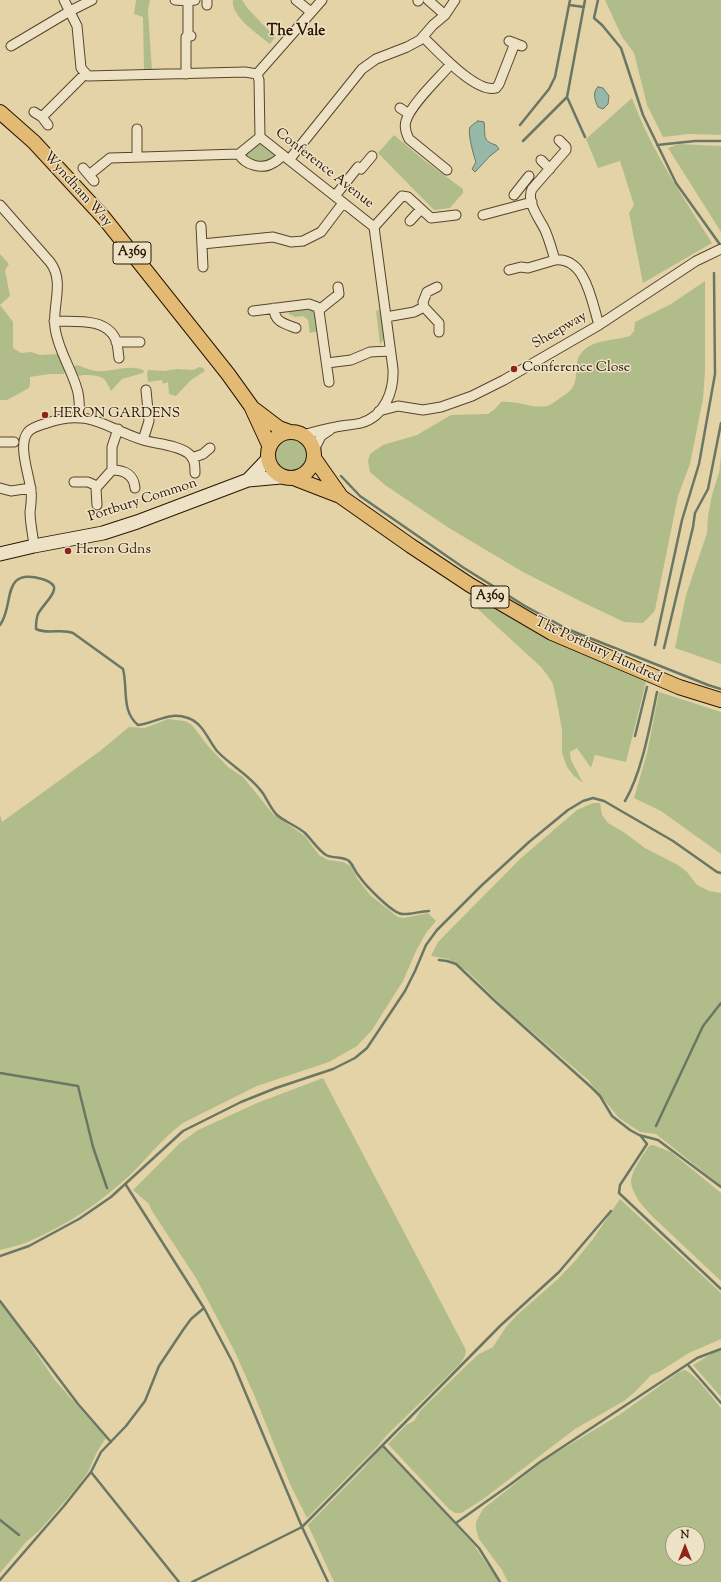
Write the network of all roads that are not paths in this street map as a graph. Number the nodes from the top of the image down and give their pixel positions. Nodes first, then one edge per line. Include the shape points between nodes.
1 (64, 0) edge
2 (92, 0) edge
3 (175, 0) edge
4 (191, 0) edge
5 (296, 0) edge
6 (322, 0) edge
7 (428, 0) edge
8 (455, 0) edge
9 (70, 11) junction
10 (311, 12) junction
11 (446, 15) junction
12 (423, 37) junction
13 (515, 43) dead end
14 (11, 46) dead end
15 (451, 64) junction
16 (85, 74) junction
17 (186, 74) junction
18 (257, 74) junction
19 (400, 108) dead end
20 (0, 112) edge
21 (409, 114) junction
22 (41, 118) dead end
23 (137, 129) dead end
24 (260, 137) junction
25 (559, 140) dead end
26 (239, 154) junction
27 (372, 156) dead end
28 (286, 157) junction
29 (137, 158) junction
30 (541, 160) dead end
31 (550, 169) junction
32 (447, 170) dead end
33 (89, 175) dead end
34 (529, 176) dead end
35 (521, 186) junction
36 (531, 190) junction
37 (514, 194) dead end
38 (335, 196) junction
39 (532, 202) junction
40 (343, 203) junction
41 (0, 205) edge
42 (421, 209) junction
43 (483, 214) dead end
44 (456, 215) dead end
45 (410, 221) dead end
46 (201, 226) dead end
47 (374, 227) junction
48 (202, 244) junction
49 (721, 249) edge
50 (555, 260) junction
51 (203, 267) dead end
52 (510, 270) dead end
53 (437, 287) dead end
54 (338, 288) dead end
55 (424, 307) junction
56 (274, 308) junction
57 (319, 310) junction
58 (253, 311) dead end
59 (386, 317) junction
60 (54, 321) junction
61 (598, 325) junction
62 (442, 327) dead end
63 (296, 328) dead end
64 (116, 342) junction
65 (140, 342) dead end
66 (390, 351) junction
67 (119, 358) dead end
68 (327, 364) junction
69 (329, 382) dead end
70 (146, 390) dead end
71 (251, 406) junction
72 (379, 411) junction
73 (80, 417) junction
74 (336, 427) junction
75 (118, 430) junction
76 (297, 434) junction
77 (144, 440) junction
78 (0, 442) edge
79 (14, 442) dead end
80 (210, 448) dead end
81 (269, 452) junction
82 (314, 454) junction
83 (192, 458) junction
84 (112, 470) junction
85 (196, 474) dead end
86 (281, 477) junction
87 (296, 478) junction
88 (248, 480) junction
89 (74, 482) dead end
90 (97, 486) junction
91 (0, 488) edge
92 (31, 488) junction
93 (135, 488) dead end
94 (340, 496) junction
95 (97, 505) dead end
96 (34, 546) junction
97 (0, 554) edge
98 (721, 700) edge

1 - 9 street
2 - 9 street
3 - 4 street
4 - 17 street via 190,36 186,37
5 - 10 street
6 - 10 street
7 - 11 street
8 - 11 street
9 - 14 street
9 - 16 street via 78,30 80,68
10 - 18 street
11 - 12 street
12 - 15 street
12 - 28 street via 411,46 376,59 362,68
13 - 15 street via 499,84 494,88 476,84
15 - 21 street
16 - 17 street
16 - 22 street
17 - 18 street
18 - 24 street, Conference Avenue via 260,80
19 - 21 street
20 - 71 main road, Wyndham Way / A369 via 34,142 104,218
21 - 32 street via 406,121 408,139
23 - 29 street
24 - 26 street
24 - 28 street, Conference Avenue
25 - 31 street via 566,150
26 - 28 street via 245,161 258,166 272,164
26 - 29 street
27 - 38 street via 361,169 358,167
28 - 38 street, Conference Avenue
29 - 33 street via 110,158
30 - 31 street
31 - 36 street
34 - 35 street
35 - 36 street
35 - 37 street
36 - 39 street
38 - 40 street, Conference Avenue
39 - 43 street
39 - 50 street
40 - 47 street, Conference Avenue
40 - 48 street via 321,232 303,241 291,242 273,237
41 - 60 street via 31,233 56,270 58,291
42 - 44 street via 432,218
42 - 45 street
42 - 47 street via 408,197 402,197
46 - 48 street
47 - 59 street, Conference Avenue
48 - 51 street
49 - 61 street, Sheepway via 696,261
50 - 52 street via 528,268 520,263
50 - 61 street via 571,264 583,277
53 - 55 street via 425,296
54 - 57 street via 339,294
55 - 59 street via 414,312
55 - 62 street
56 - 57 street via 310,304
56 - 58 street
56 - 63 street via 277,320
57 - 68 street
59 - 66 street, Conference Avenue
60 - 64 street via 97,323 110,333
60 - 73 street via 58,343 77,388
61 - 72 street, Sheepway via 472,396 427,410 402,406
64 - 65 street
64 - 67 street
66 - 68 street via 370,352 351,360
66 - 72 street, Conference Avenue via 392,391
68 - 69 street
70 - 77 street via 149,421
71 - 76 main road, Wyndham Way / A369 via 279,428
71 - 81 main road, Wyndham Way / A369
72 - 74 street, Sheepway via 362,422
73 - 75 street
73 - 92 street via 51,422 32,428 27,433 24,462
74 - 76 street, Sheepway
74 - 82 street, Sheepway via 321,436
75 - 77 street
75 - 84 street via 112,447
76 - 81 main road via 280,435 275,438
76 - 82 main road via 308,439
77 - 83 street via 182,449
78 - 79 street
80 - 83 street
81 - 86 main road via 270,467
81 - 88 main road, Portbury Common
82 - 87 main road via 309,471
82 - 94 main road, The Portbury Hundred / A369
83 - 85 street
84 - 90 street
84 - 93 street via 131,476
86 - 87 main road
86 - 88 main road, Portbury Common
87 - 94 main road, The Portbury Hundred / A369
88 - 96 main road, Portbury Common via 102,533
89 - 90 street via 87,482
90 - 95 street
91 - 92 street
92 - 96 street via 30,512
94 - 98 main road, The Portbury Hundred / A369 via 470,585 552,633 678,688
96 - 97 main road, Portbury Common

